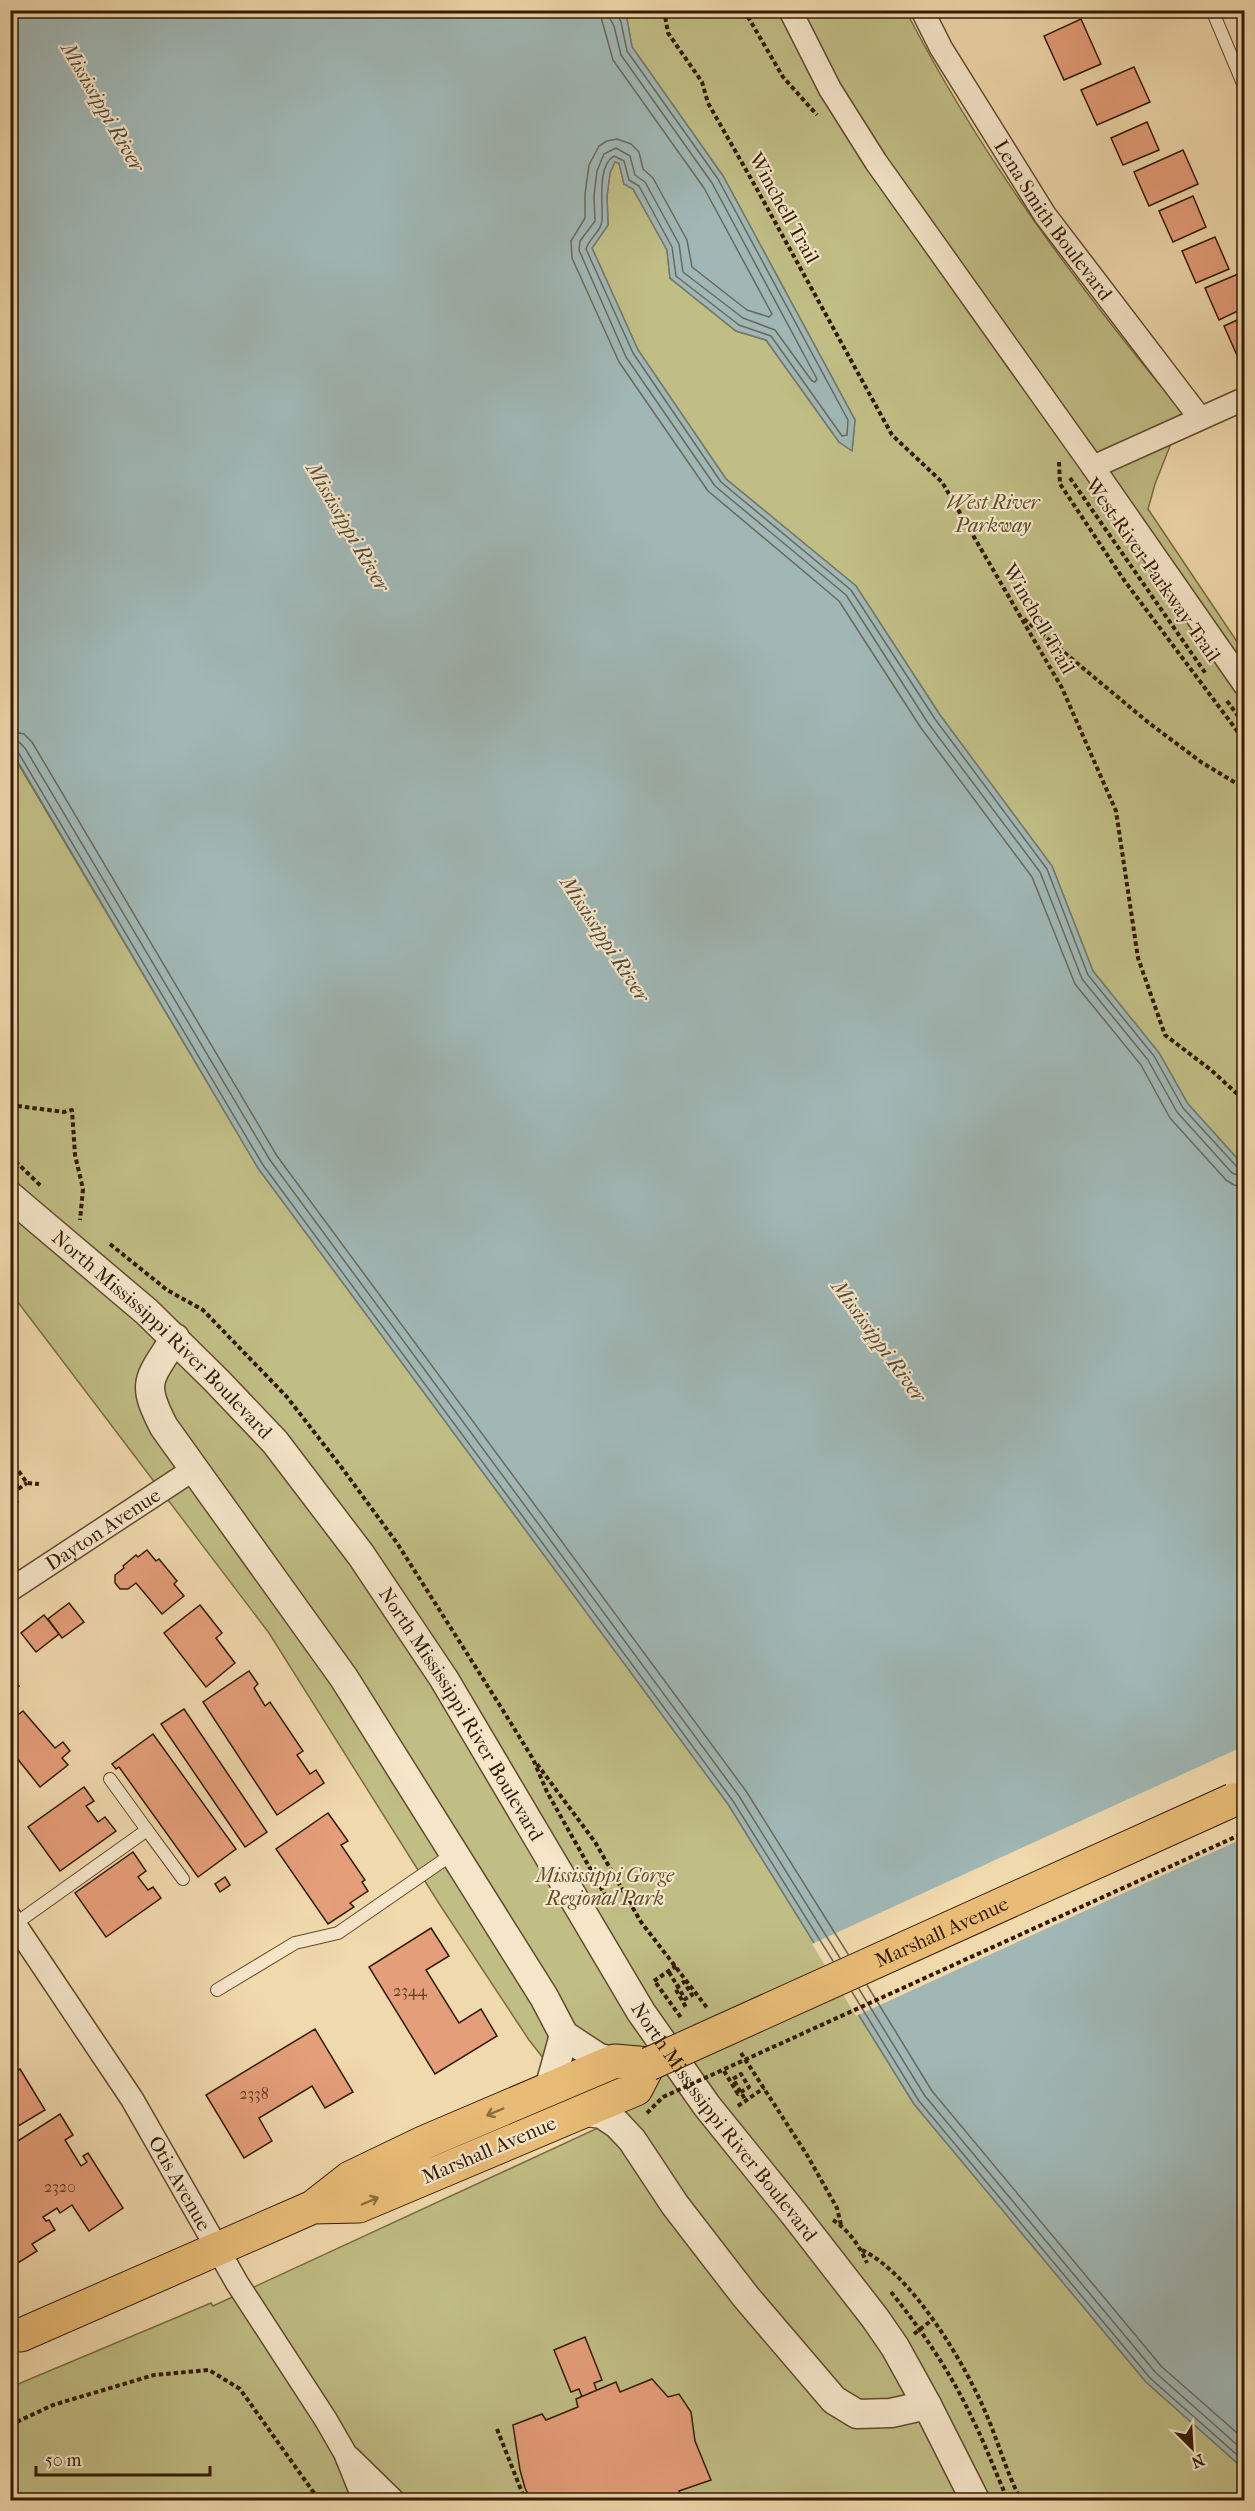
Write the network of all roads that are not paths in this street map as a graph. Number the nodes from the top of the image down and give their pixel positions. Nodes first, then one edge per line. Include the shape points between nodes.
1 (790, 10) edge
2 (922, 10) edge
3 (1212, 10) edge
4 (1245, 86) edge
5 (1245, 399) edge
6 (1200, 418) junction
7 (1093, 467) junction
8 (1245, 684) edge
9 (10, 1196) edge
10 (175, 1338) junction
11 (194, 1469) junction
12 (10, 1590) edge
13 (110, 1779) dead end
14 (1239, 1797) edge
15 (147, 1830) junction
16 (454, 1852) junction
17 (183, 1879) dead end
18 (13, 1921) edge
19 (217, 1990) dead end
20 (564, 2035) junction
21 (615, 2061) junction
22 (644, 2089) junction
23 (549, 2090) junction
24 (579, 2111) junction
25 (632, 2140) junction
26 (313, 2207) junction
27 (217, 2248) junction
28 (15, 2336) edge
29 (927, 2404) junction
30 (345, 2453) junction
31 (364, 2500) edge
32 (393, 2500) edge
33 (975, 2500) edge

1 - 7 street via 830,89 876,162
2 - 6 street, Lena Smith Boulevard via 947,58 1045,215
3 - 4 lane
5 - 6 street
6 - 7 street
7 - 8 street
9 - 10 street, North Mississippi River Boulevard
10 - 11 street via 153,1373 150,1400
10 - 29 street, North Mississippi River Boulevard via 275,1442 361,1555 444,1679 641,2012 707,2106 875,2318
11 - 12 street, Dayton Avenue
11 - 16 street via 344,1678
13 - 15 lane
14 - 22 main road, Marshall Avenue, bridge
15 - 17 lane
15 - 18 lane
16 - 19 lane via 338,1933 295,1942
16 - 20 street
18 - 27 street, Otis Avenue via 132,2099
20 - 21 street via 599,2058
20 - 23 street
21 - 22 main road, Marshall Avenue
21 - 23 main road, Marshall Avenue
22 - 24 main road, Marshall Avenue
22 - 25 street
23 -> 26 main road, Marshall Avenue via 350,2178
24 - 25 street via 602,2114
26 -> 24 main road, Marshall Avenue via 358,2206
25 - 29 street via 675,2205 746,2297 834,2400 857,2414 891,2413
26 - 27 main road, Marshall Avenue
27 - 28 main road, Marshall Avenue
27 - 30 street, Otis Avenue
29 - 33 street, North Mississippi River Boulevard
30 - 31 street, Otis Avenue
30 - 32 street, Otis Avenue

